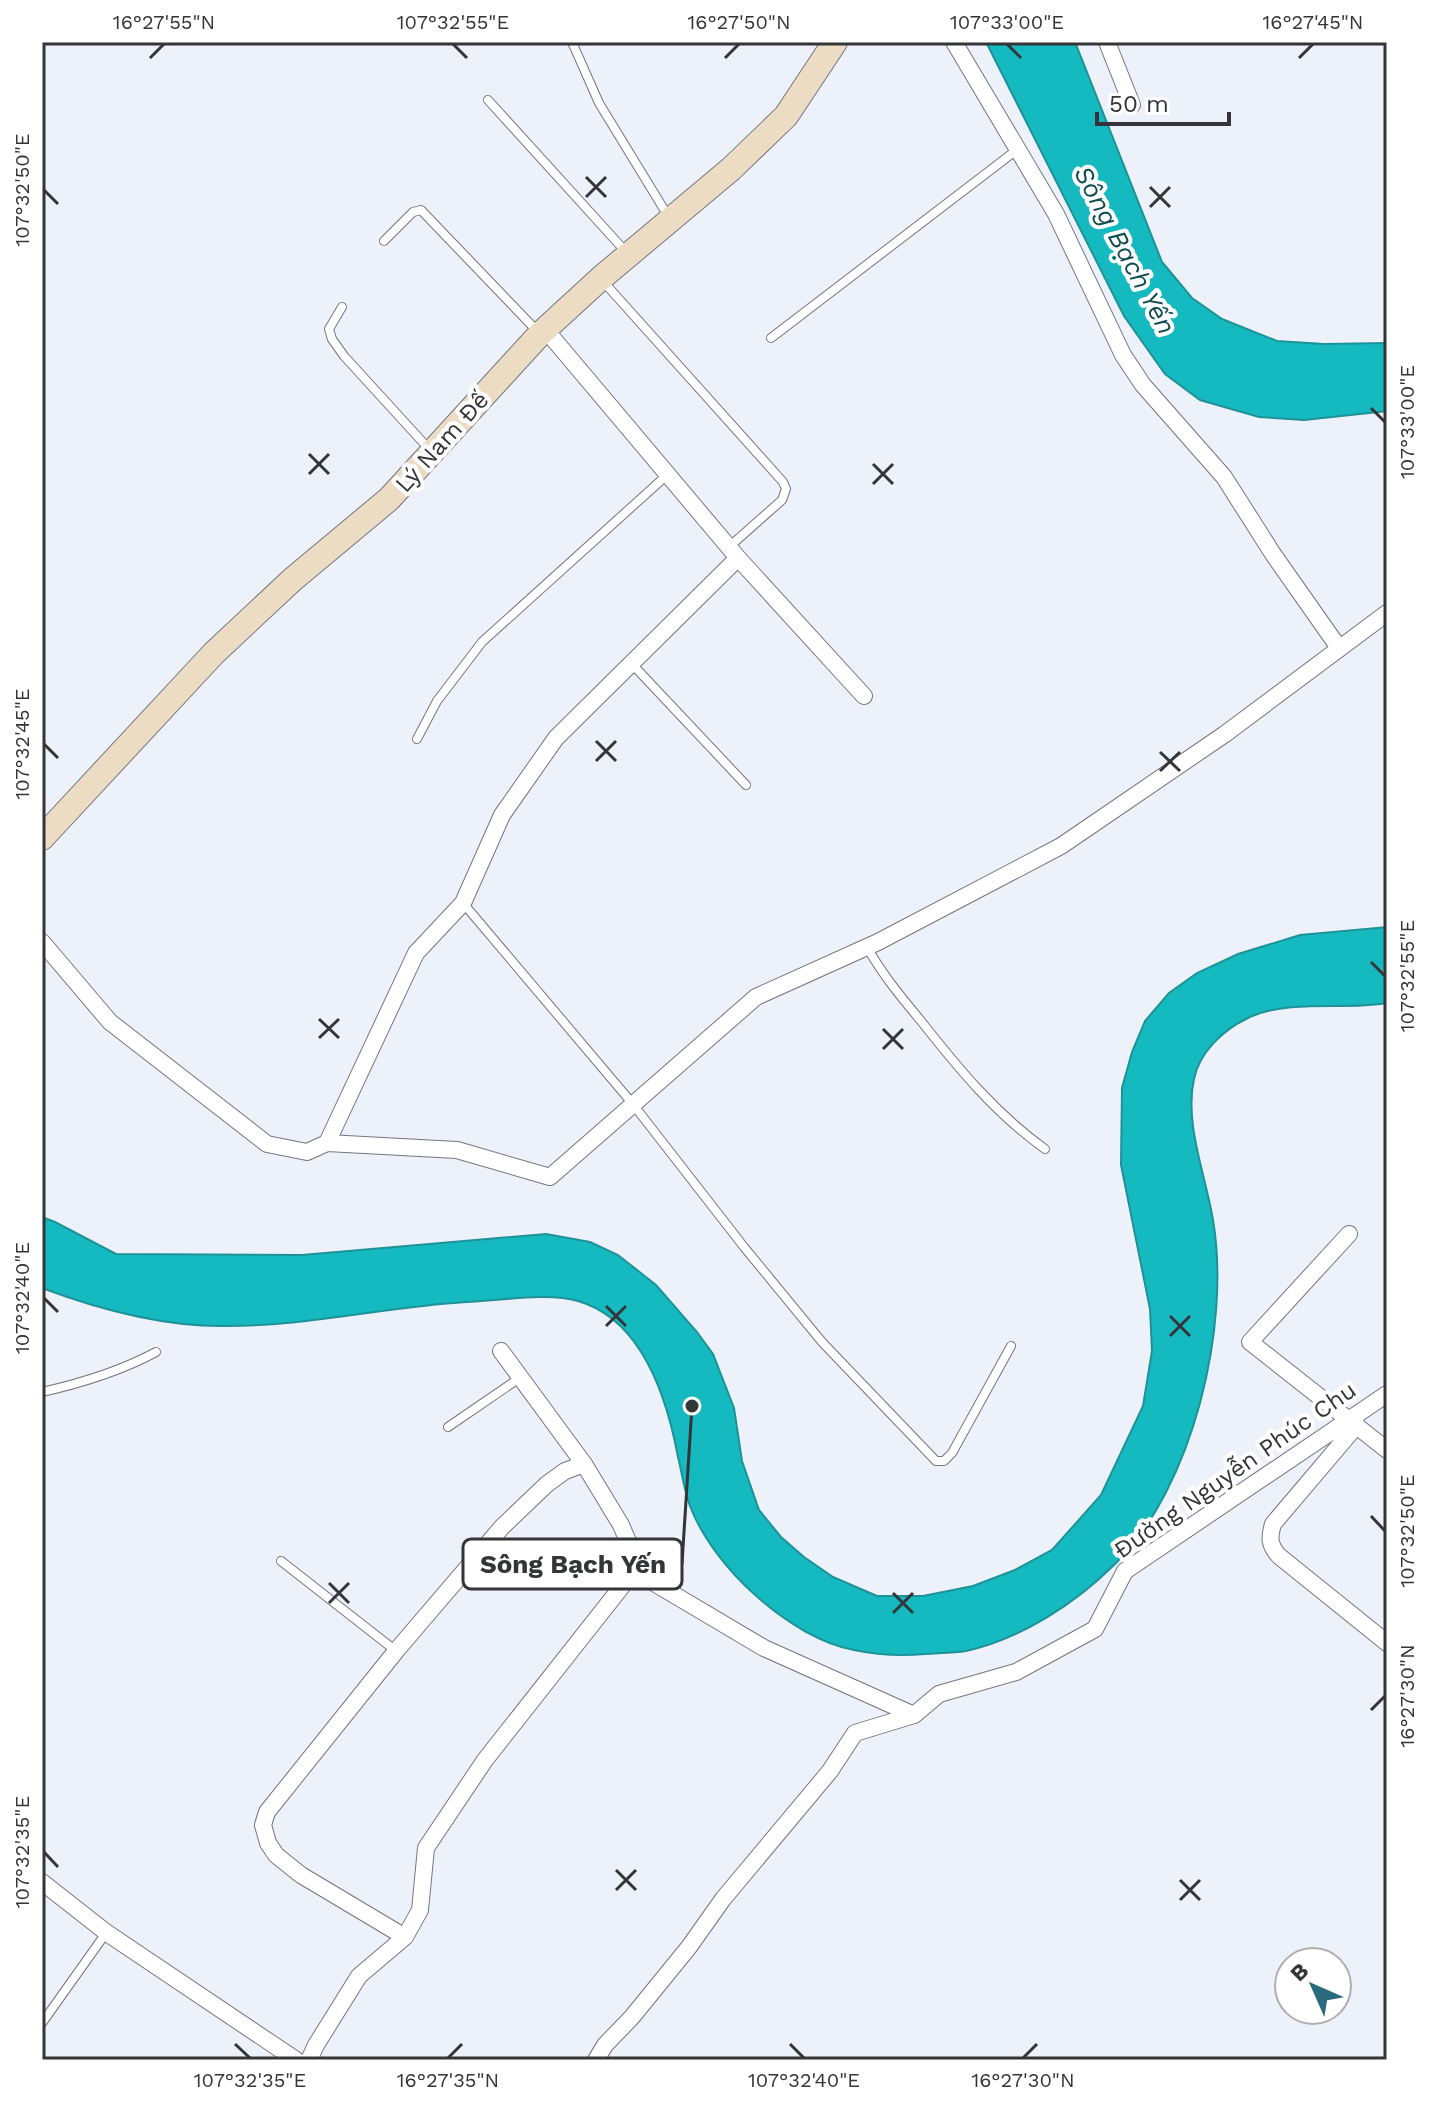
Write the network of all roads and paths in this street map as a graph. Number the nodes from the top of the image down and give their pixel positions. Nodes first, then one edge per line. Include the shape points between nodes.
1 (572, 42) edge
2 (835, 42) edge
3 (954, 42) edge
4 (1107, 42) edge
5 (488, 100) dead end
6 (1132, 105) dead end
7 (1018, 149) junction
8 (671, 220) junction
9 (384, 241) dead end
10 (629, 256) junction
11 (601, 278) junction
12 (342, 307) dead end
13 (542, 331) junction
14 (771, 338) dead end
15 (433, 453) junction
16 (668, 475) junction
17 (734, 552) junction
18 (1387, 613) edge
19 (1339, 648) junction
20 (631, 664) junction
21 (864, 696) dead end
22 (417, 739) dead end
23 (746, 785) dead end
24 (42, 838) edge
25 (463, 903) junction
26 (42, 942) edge
27 (867, 947) junction
28 (632, 1103) junction
29 (327, 1143) junction
30 (1045, 1149) dead end
31 (1349, 1234) dead end
32 (1011, 1346) dead end
33 (501, 1351) dead end
34 (156, 1352) dead end
35 (522, 1376) junction
36 (42, 1392) edge
37 (1387, 1394) edge
38 (1353, 1423) junction
39 (448, 1427) dead end
40 (1387, 1450) edge
41 (584, 1464) junction
42 (281, 1561) dead end
43 (634, 1571) junction
44 (1387, 1643) edge
45 (396, 1651) junction
46 (914, 1715) junction
47 (42, 1882) edge
48 (107, 1933) junction
49 (405, 1937) junction
50 (42, 2023) edge
51 (295, 2060) edge
52 (309, 2060) edge
53 (596, 2060) edge

1 - 8 lane via 599,103
2 - 8 street, Lý Nam Đế via 786,116
3 - 7 street
4 - 6 street
5 - 10 lane
7 - 14 lane
7 - 19 street via 1074,248 1123,355 1224,477
8 - 10 street, Lý Nam Đế
9 - 13 lane via 421,210
10 - 11 street, Lý Nam Đế
11 - 13 street, Lý Nam Đế
11 - 17 lane via 786,489
12 - 15 lane via 329,329 332,339
13 - 15 street, Lý Nam Đế
13 - 16 street
15 - 24 street, Lý Nam Đế via 389,499 214,653
16 - 17 street
16 - 22 lane via 482,642 437,701
17 - 20 street
17 - 21 street
18 - 19 street
19 - 27 street via 1061,846
20 - 23 lane
20 - 25 street via 556,738 502,815
25 - 28 lane
25 - 29 street via 416,953
26 - 29 street via 110,1022 257,1139 307,1152
27 - 28 street via 756,997
27 - 30 lane via 890,985 971,1082
28 - 29 street via 550,1177 457,1150
28 - 32 lane via 813,1331 936,1461 952,1453
31 - 38 street via 1250,1342
33 - 35 street
34 - 36 lane via 90,1381
35 - 39 lane
35 - 41 street
37 - 38 street, Đường Nguyễn Phúc Chu
38 - 40 street
38 - 44 street via 1273,1524 1269,1538 1279,1556
38 - 46 street, Đường Nguyễn Phúc Chu via 1125,1571 1095,1629 1016,1672 939,1694
41 - 43 street via 621,1525
41 - 45 street via 547,1484 502,1527
42 - 45 lane
43 - 46 street via 764,1648
43 - 49 street via 485,1760 426,1848 420,1910
45 - 49 street via 275,1800 263,1825 268,1843 289,1866
46 - 53 street, Đường Nguyễn Phúc Chu via 855,1733
47 - 48 street
48 - 50 lane
48 - 51 street
49 - 52 street via 359,1976

